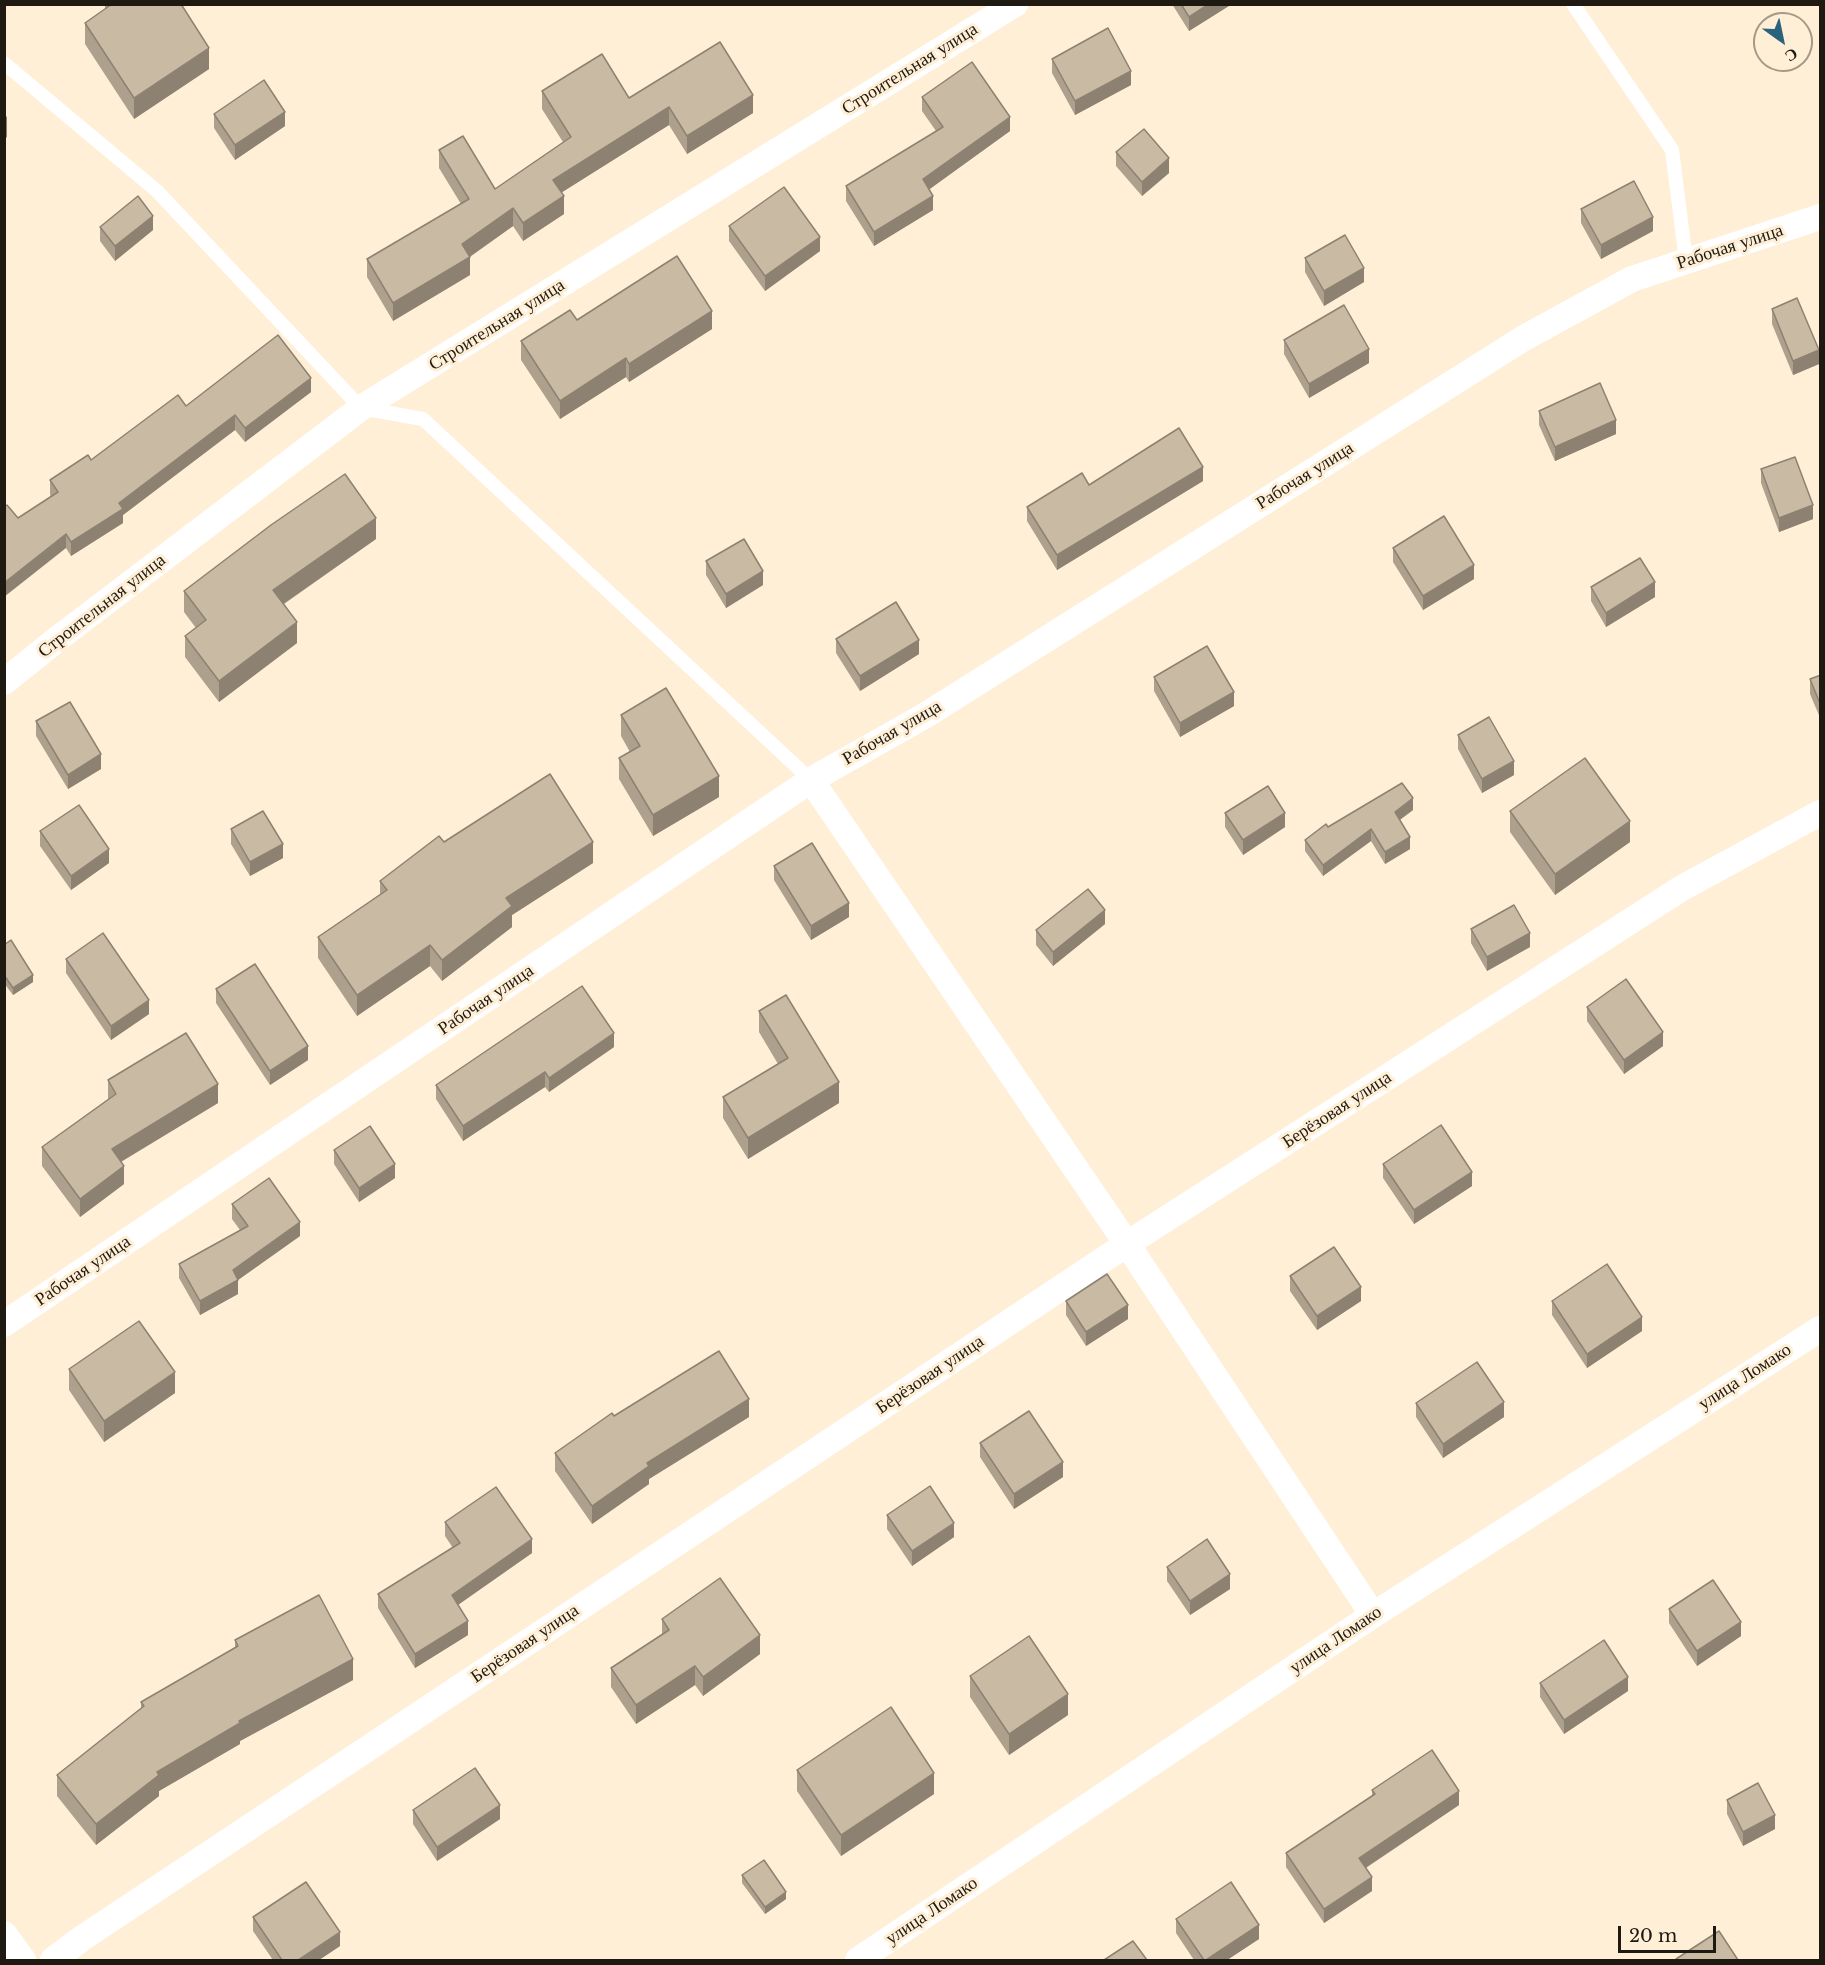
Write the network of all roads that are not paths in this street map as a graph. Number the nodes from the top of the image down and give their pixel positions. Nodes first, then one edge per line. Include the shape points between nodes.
1 (1015, 4) edge
2 (1573, 4) edge
3 (4, 63) edge
4 (1821, 217) edge
5 (1686, 261) junction
6 (361, 408) junction
7 (4, 682) edge
8 (811, 780) junction
9 (1821, 813) edge
10 (1127, 1244) junction
11 (4, 1324) edge
12 (1821, 1329) edge
13 (1373, 1615) junction
14 (4, 1934) edge
15 (23, 1960) edge
16 (53, 1960) edge
17 (858, 1960) edge

1 - 6 street, Строительная улица
2 - 5 lane via 1672,150
3 - 6 lane via 157,191
4 - 5 street, Рабочая улица
5 - 8 street, Рабочая улица via 1632,279 1524,338 937,709
6 - 7 street, Строительная улица
6 - 8 lane via 423,419
8 - 10 street
8 - 11 street, Рабочая улица
9 - 10 street, Берёзовая улица via 1682,888
10 - 13 street
10 - 16 street, Берёзовая улица
12 - 13 street, улица Ломако
13 - 17 street, улица Ломако
14 - 15 street

